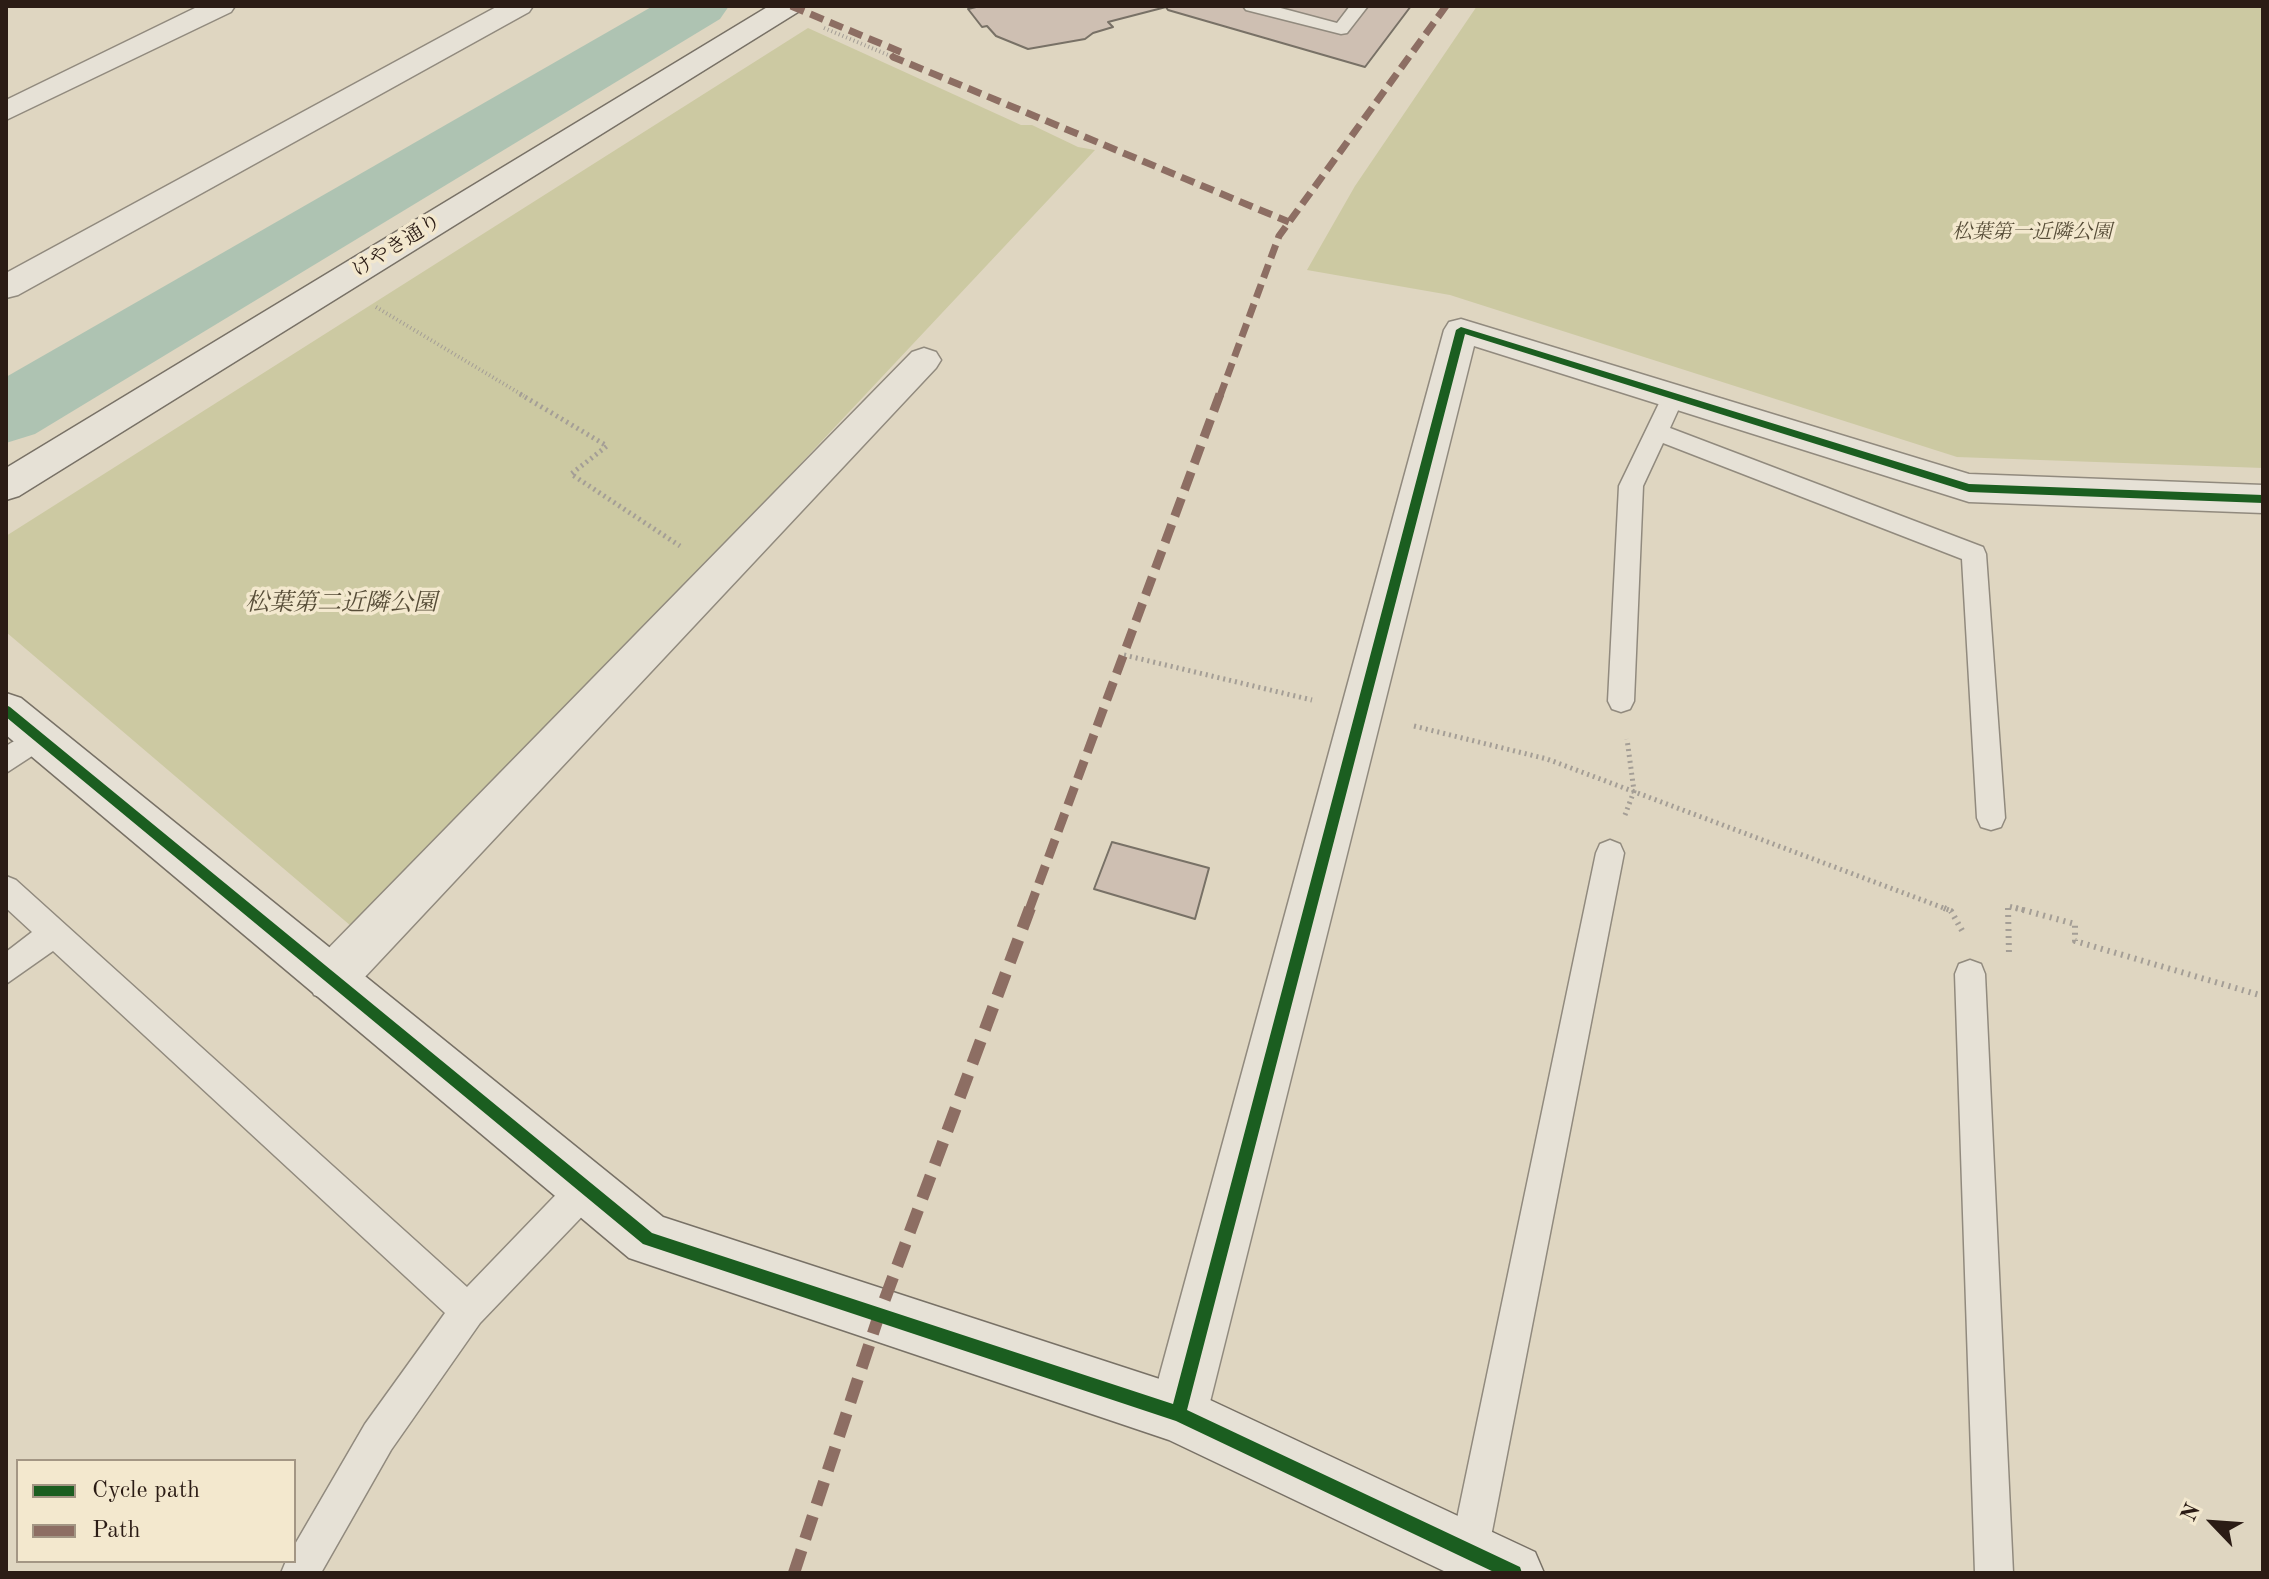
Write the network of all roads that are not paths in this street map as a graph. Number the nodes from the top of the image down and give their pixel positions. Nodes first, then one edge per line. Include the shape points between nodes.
1 (221, 6) edge
2 (519, 6) edge
3 (788, 6) edge
4 (1252, 6) edge
5 (1359, 6) edge
6 (6, 111) edge
7 (6, 287) edge
8 (924, 360) dead end
9 (1674, 395) junction
10 (1657, 432) junction
11 (6, 486) edge
12 (2263, 499) edge
13 (1621, 701) road end
14 (17, 736) edge
15 (1991, 818) dead end
16 (1610, 853) dead end
17 (6, 889) edge
18 (52, 934) junction
19 (1970, 958) road end
20 (6, 970) edge
21 (331, 979) junction
22 (584, 1190) junction
23 (468, 1311) junction
24 (1178, 1414) junction
25 (1492, 1562) edge
26 (300, 1573) edge
27 (1994, 1573) edge

1 - 6 street
2 - 7 street
3 - 11 street, けやき通り
4 - 5 lane via 1341,29
8 - 21 street
9 - 10 lane
9 - 12 street via 1969,488
9 - 24 street via 1461,330
10 - 13 lane via 1631,486
10 - 15 lane via 1974,554
14 - 21 street
16 - 25 lane
17 - 18 lane
18 - 20 lane
18 - 23 lane
19 - 27 lane
21 - 22 street
22 - 23 lane
22 - 24 street via 648,1239
23 - 26 lane via 378,1437
24 - 25 street

